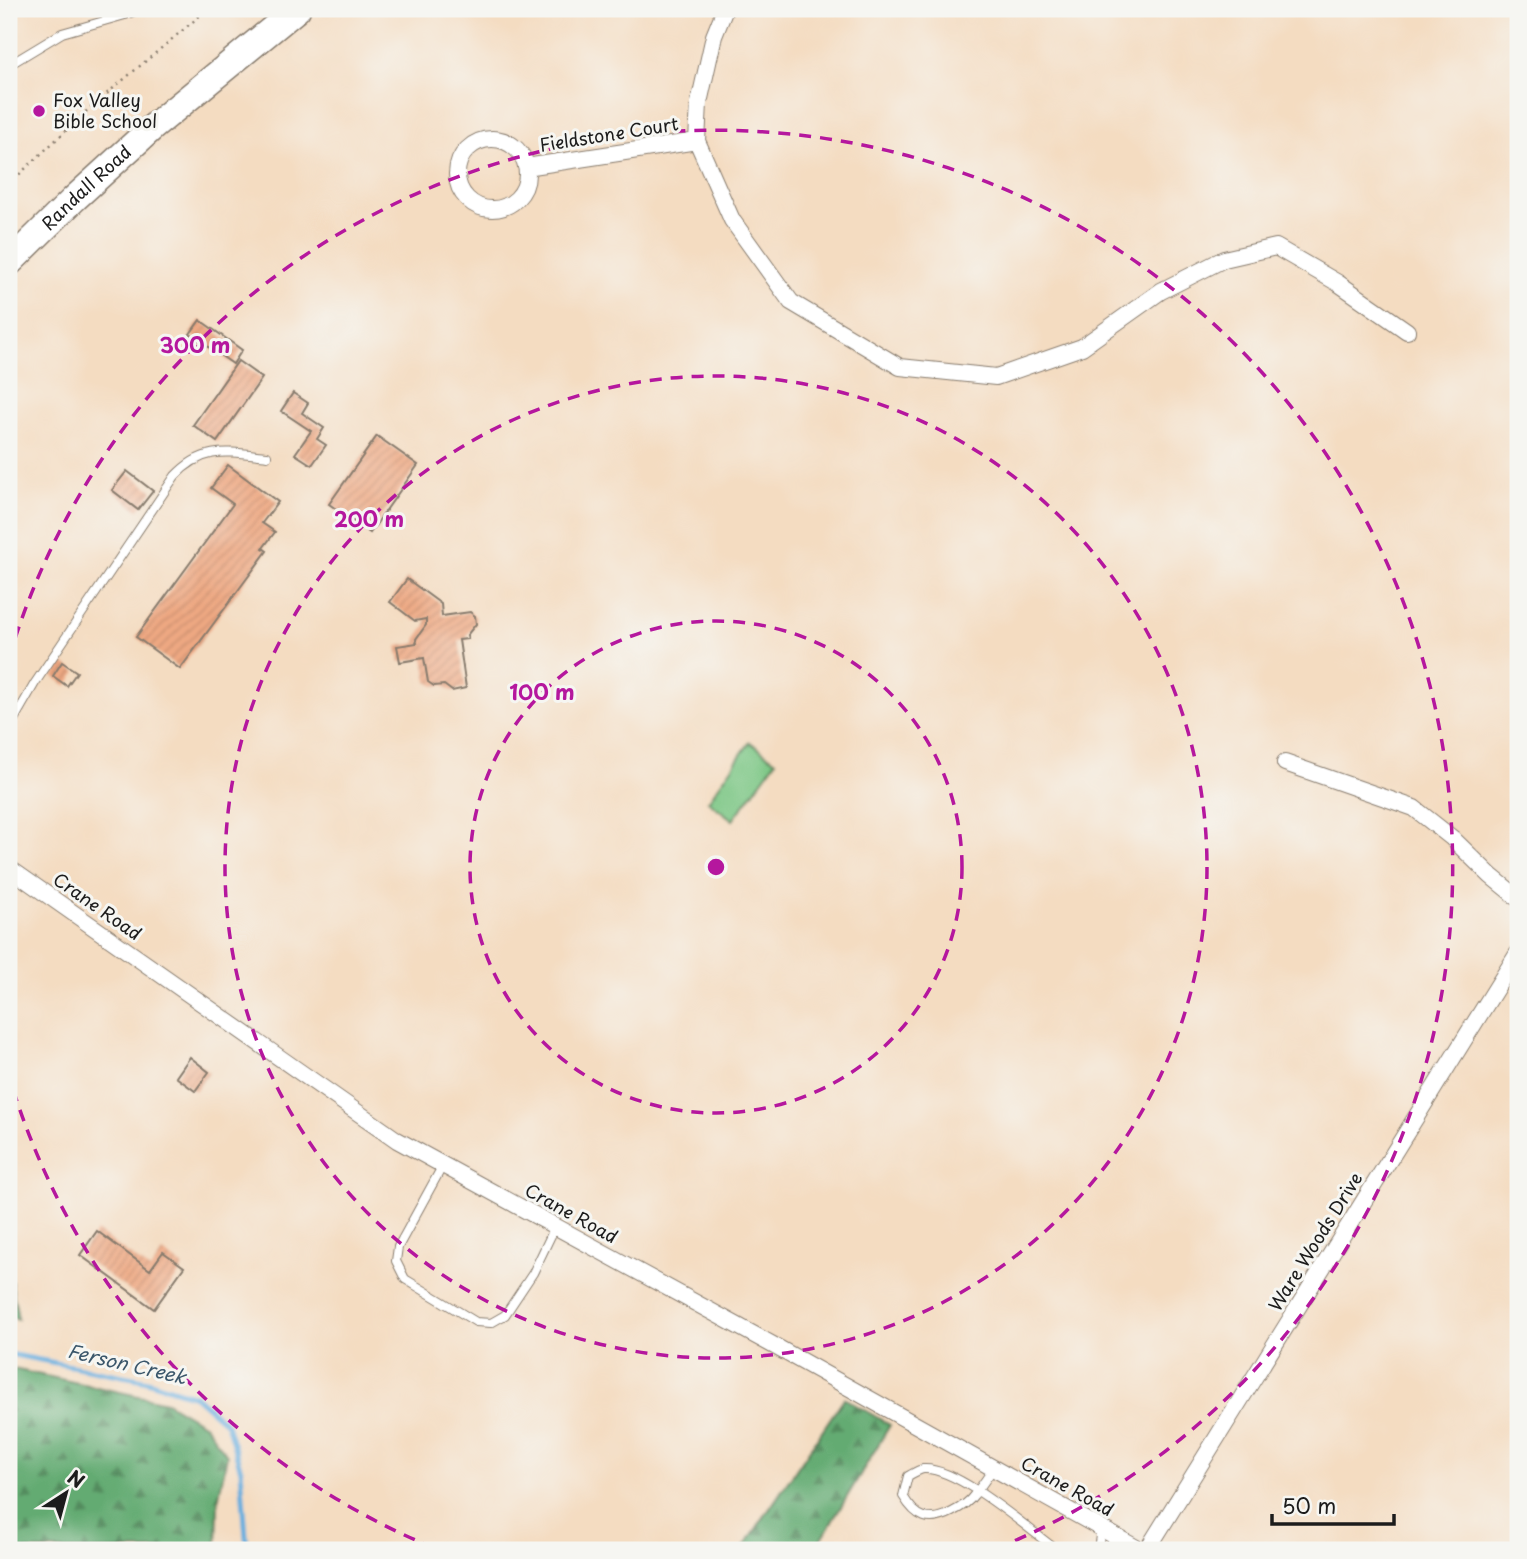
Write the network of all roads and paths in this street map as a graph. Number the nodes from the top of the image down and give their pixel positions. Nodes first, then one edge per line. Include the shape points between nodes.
1 (208, 9) edge
2 (297, 9) edge
3 (725, 9) edge
4 (136, 10) edge
5 (9, 65) edge
6 (697, 141) junction
7 (526, 167) junction
8 (9, 184) edge
9 (9, 263) edge
10 (1407, 331) dead end
11 (267, 456) dead end
12 (9, 728) edge
13 (1285, 763) dead end
14 (9, 868) edge
15 (1518, 898) edge
16 (1518, 953) edge
17 (443, 1165) junction
18 (555, 1227) junction
19 (994, 1468) junction
20 (977, 1491) junction
21 (1101, 1528) junction
22 (1057, 1550) edge
23 (1098, 1550) edge
24 (1140, 1550) edge
25 (1147, 1550) edge

1 - 8 path via 91,107
2 - 9 main road, Randall Road via 153,127
3 - 6 street via 699,103
4 - 5 lane via 62,33
6 - 7 street, Fieldstone Court
6 - 10 street via 732,220 791,302 900,367 996,377 1082,346 1161,291 1224,258 1276,247
7 - 7 street, Fieldstone Court via 527,178 518,198 500,208 478,206 462,192 458,181 461,157 469,148 491,139 514,147
11 - 12 lane via 219,452 200,456 180,471 40,674
13 - 15 street via 1414,808
14 - 17 street, Crane Road via 397,1140
16 - 25 street, Ware Woods Drive
17 - 18 street, Crane Road
17 - 18 lane via 398,1247 396,1261 405,1279 438,1301 476,1322 491,1323 505,1315 533,1273
18 - 19 street, Crane Road
19 - 20 lane
19 - 21 street, Crane Road
20 - 20 lane via 962,1480 922,1469 908,1476 903,1496 915,1512 929,1519 957,1510
20 - 22 lane
21 - 23 lane
21 - 24 street, Crane Road

